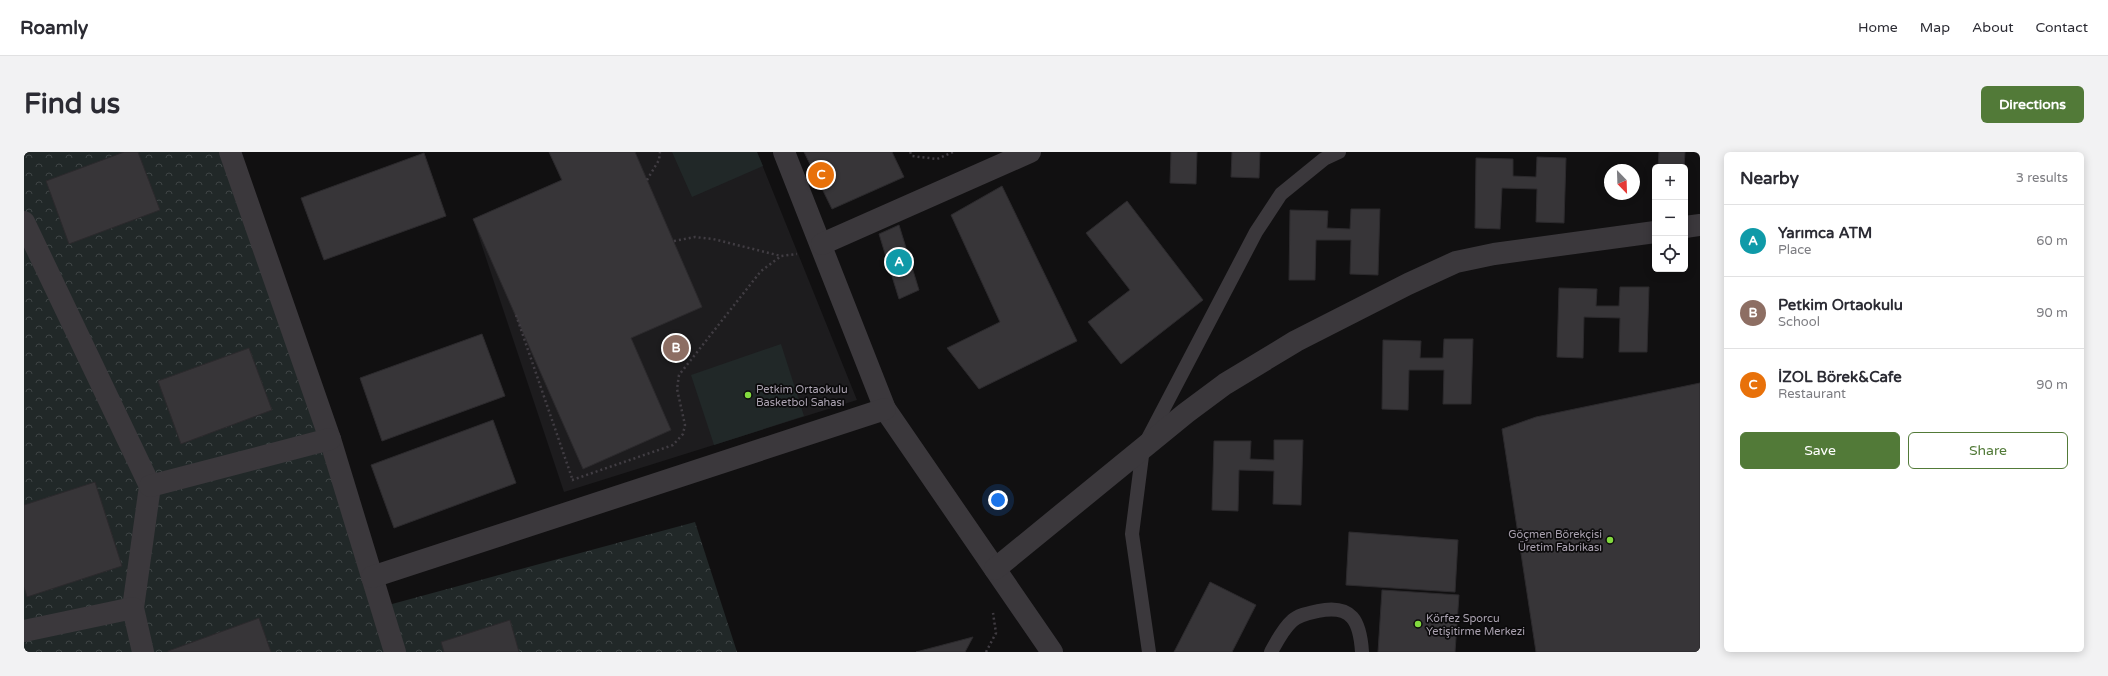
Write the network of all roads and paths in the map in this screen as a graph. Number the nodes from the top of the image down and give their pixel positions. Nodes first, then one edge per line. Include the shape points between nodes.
1 (230, 152) edge
2 (660, 152) edge
3 (784, 152) edge
4 (910, 152) edge
5 (953, 152) edge
6 (1030, 152) edge
7 (1339, 152) edge
8 (647, 180) dead end
9 (24, 222) edge
10 (1700, 225) edge
11 (1688, 227) edge
12 (1652, 232) edge
13 (674, 241) dead end
14 (822, 244) junction
15 (781, 256) junction
16 (516, 315) dead end
17 (885, 409) junction
18 (330, 439) junction
19 (1143, 448) junction
20 (572, 480) junction
21 (150, 486) junction
22 (583, 508) junction
23 (995, 569) junction
24 (372, 577) junction
25 (133, 608) junction
26 (993, 612) dead end
27 (24, 630) edge
28 (143, 652) edge
29 (395, 652) edge
30 (986, 652) edge
31 (1052, 652) edge
32 (1149, 652) edge
33 (1271, 652) edge
34 (1362, 652) edge

1 - 18 street
2 - 8 path via 659,160
3 - 14 street
4 - 5 path via 912,156 937,159
6 - 14 street
7 - 19 lane via 1324,159 1281,194 1256,232
9 - 21 street
10 - 11 street
12 - 19 street via 1494,254 1456,262 1296,341 1225,384
13 - 15 path via 695,237 712,239
14 - 15 path via 798,254
14 - 17 street
15 - 20 path via 761,271 679,375 677,389 685,425 683,434 673,445
16 - 20 path
17 - 22 street
17 - 23 street
18 - 21 street
18 - 24 street
19 - 23 street
19 - 32 lane via 1132,534
20 - 22 path
21 - 25 street
22 - 24 street
23 - 31 street
24 - 29 street
25 - 27 street
25 - 28 street
26 - 30 path via 996,633
33 - 34 lane via 1292,620 1306,614 1339,609 1352,616 1361,635

